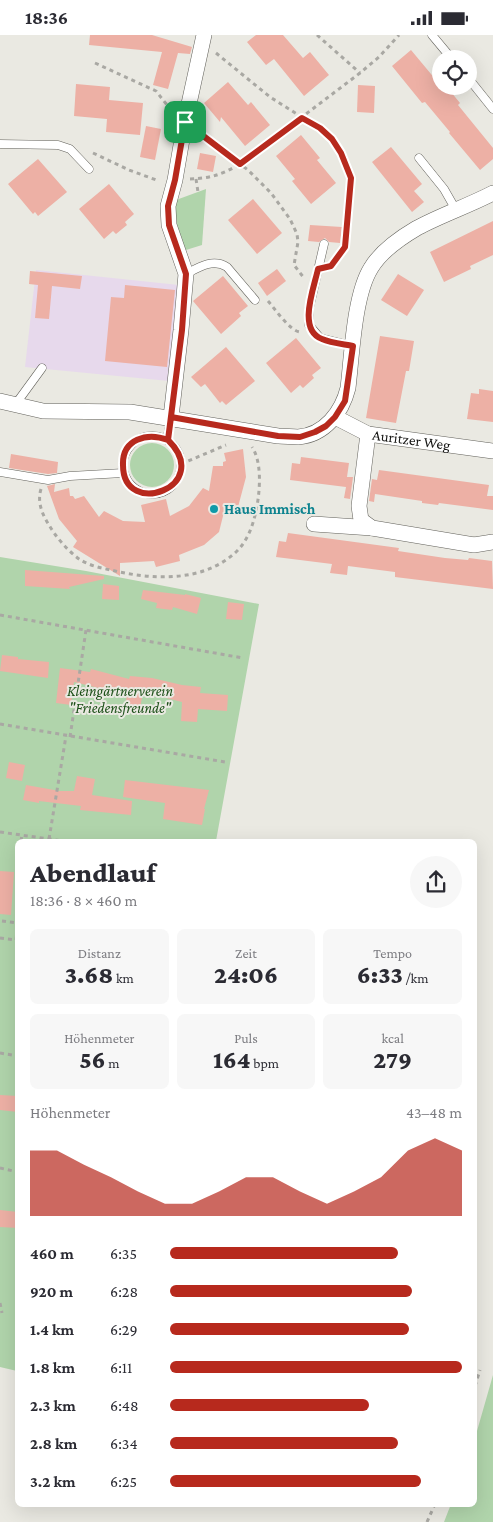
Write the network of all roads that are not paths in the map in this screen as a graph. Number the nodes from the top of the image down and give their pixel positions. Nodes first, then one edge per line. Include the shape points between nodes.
1 (432, 35) edge
2 (203, 39) edge
3 (444, 50) edge
4 (477, 89) edge
5 (493, 109) edge
6 (0, 144) edge
7 (419, 158) dead end
8 (89, 169) dead end
9 (493, 193) edge
10 (456, 210) junction
11 (324, 244) dead end
12 (186, 274) junction
13 (255, 300) dead end
14 (353, 346) junction
15 (42, 368) dead end
16 (0, 401) edge
17 (15, 405) junction
18 (171, 417) junction
19 (335, 417) junction
20 (368, 434) junction
21 (168, 440) junction
22 (493, 451) edge
23 (0, 472) edge
24 (123, 473) junction
25 (314, 524) dead end
26 (372, 528) junction
27 (493, 542) edge

1 - 3 lane
2 - 12 street via 168,206 169,225
4 - 5 lane
6 - 8 lane via 58,145 70,149
7 - 10 lane
9 - 10 street
10 - 14 street via 401,237 370,269 358,304
11 - 14 lane via 309,325 320,339
12 - 13 lane via 202,265 222,264
12 - 18 street
14 - 19 street via 345,401
15 - 17 lane
16 - 17 street
17 - 18 street via 43,411 120,411
18 - 19 street via 300,437 326,426
18 - 21 lane
19 - 20 street, Auritzer Weg
20 - 22 street, Auritzer Weg
20 - 26 street via 360,506 361,520
21 - 24 lane via 148,436 138,439 125,453
21 - 24 lane via 179,455 181,464 176,482 169,489 160,493 142,493 127,481
23 - 24 lane via 48,480
25 - 26 street
26 - 27 street via 474,545

